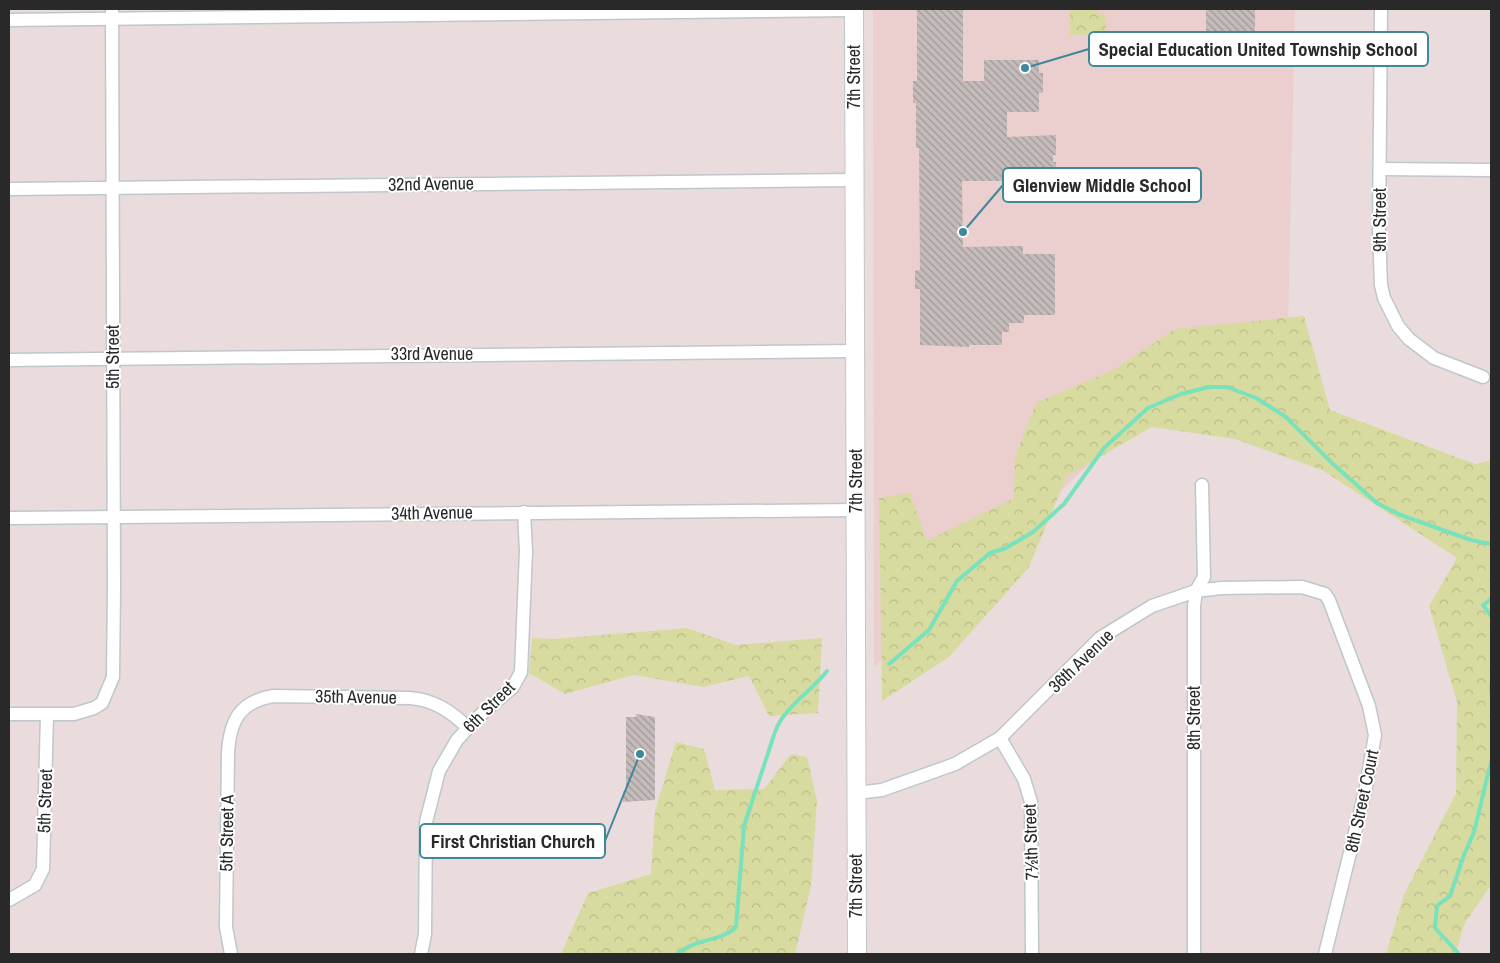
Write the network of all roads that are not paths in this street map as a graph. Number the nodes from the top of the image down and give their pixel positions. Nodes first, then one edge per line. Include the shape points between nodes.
1 (1381, 9) edge
2 (854, 10) edge
3 (112, 14) edge
4 (9, 20) edge
5 (1380, 169) junction
6 (1491, 170) edge
7 (854, 180) junction
8 (113, 188) junction
9 (9, 189) edge
10 (855, 351) junction
11 (113, 358) junction
12 (9, 360) edge
13 (1483, 377) dead end
14 (1202, 485) dead end
15 (856, 510) junction
16 (524, 512) junction
17 (113, 517) junction
18 (9, 518) edge
19 (1196, 591) junction
20 (1325, 594) joint
21 (239, 713) joint
22 (9, 714) edge
23 (46, 715) junction
24 (468, 728) junction
25 (1000, 738) junction
26 (856, 793) junction
27 (9, 900) edge
28 (231, 954) edge
29 (421, 954) edge
30 (856, 954) edge
31 (1032, 954) edge
32 (1194, 954) edge
33 (1325, 954) edge

1 - 5 street, 9th Street
2 - 3 street
2 - 7 main road, 7th Street
3 - 4 street
3 - 8 street, 5th Street
5 - 6 street
5 - 13 street, 9th Street via 1381,286 1389,311 1409,339 1434,358
7 - 8 street, 32nd Avenue
7 - 10 main road, 7th Street
8 - 9 street, 32nd Avenue
8 - 11 street, 5th Street
10 - 11 street, 33rd Avenue
10 - 15 main road, 7th Street
11 - 12 street, 33rd Avenue
11 - 17 street, 5th Street
14 - 19 street, 8th Street via 1204,577
15 - 16 street, 34th Avenue
15 - 26 main road, 7th Street
16 - 17 street, 34th Avenue
16 - 24 street, 6th Street via 526,551 520,672 513,687
17 - 18 street, 34th Avenue
17 - 23 street, 5th Street via 113,678 102,703 83,712
19 - 20 street, 36th Avenue via 1302,587
19 - 25 street, 36th Avenue via 1152,606 1100,638
19 - 32 street, 8th Street
20 - 33 street, 8th Street Court via 1369,706 1375,736 1365,792
21 - 24 street, 35th Avenue via 254,702 273,696 410,698 441,706
21 - 28 street, 5th Street A via 231,727 228,753 226,927
22 - 23 street
23 - 27 street, 5th Street via 43,868 34,885
24 - 29 street, 6th Street via 439,771 429,806 425,934
25 - 26 street, 36th Avenue via 955,764 882,790
25 - 31 street, 7½th Street via 1024,779 1031,802
26 - 30 main road, 7th Street

